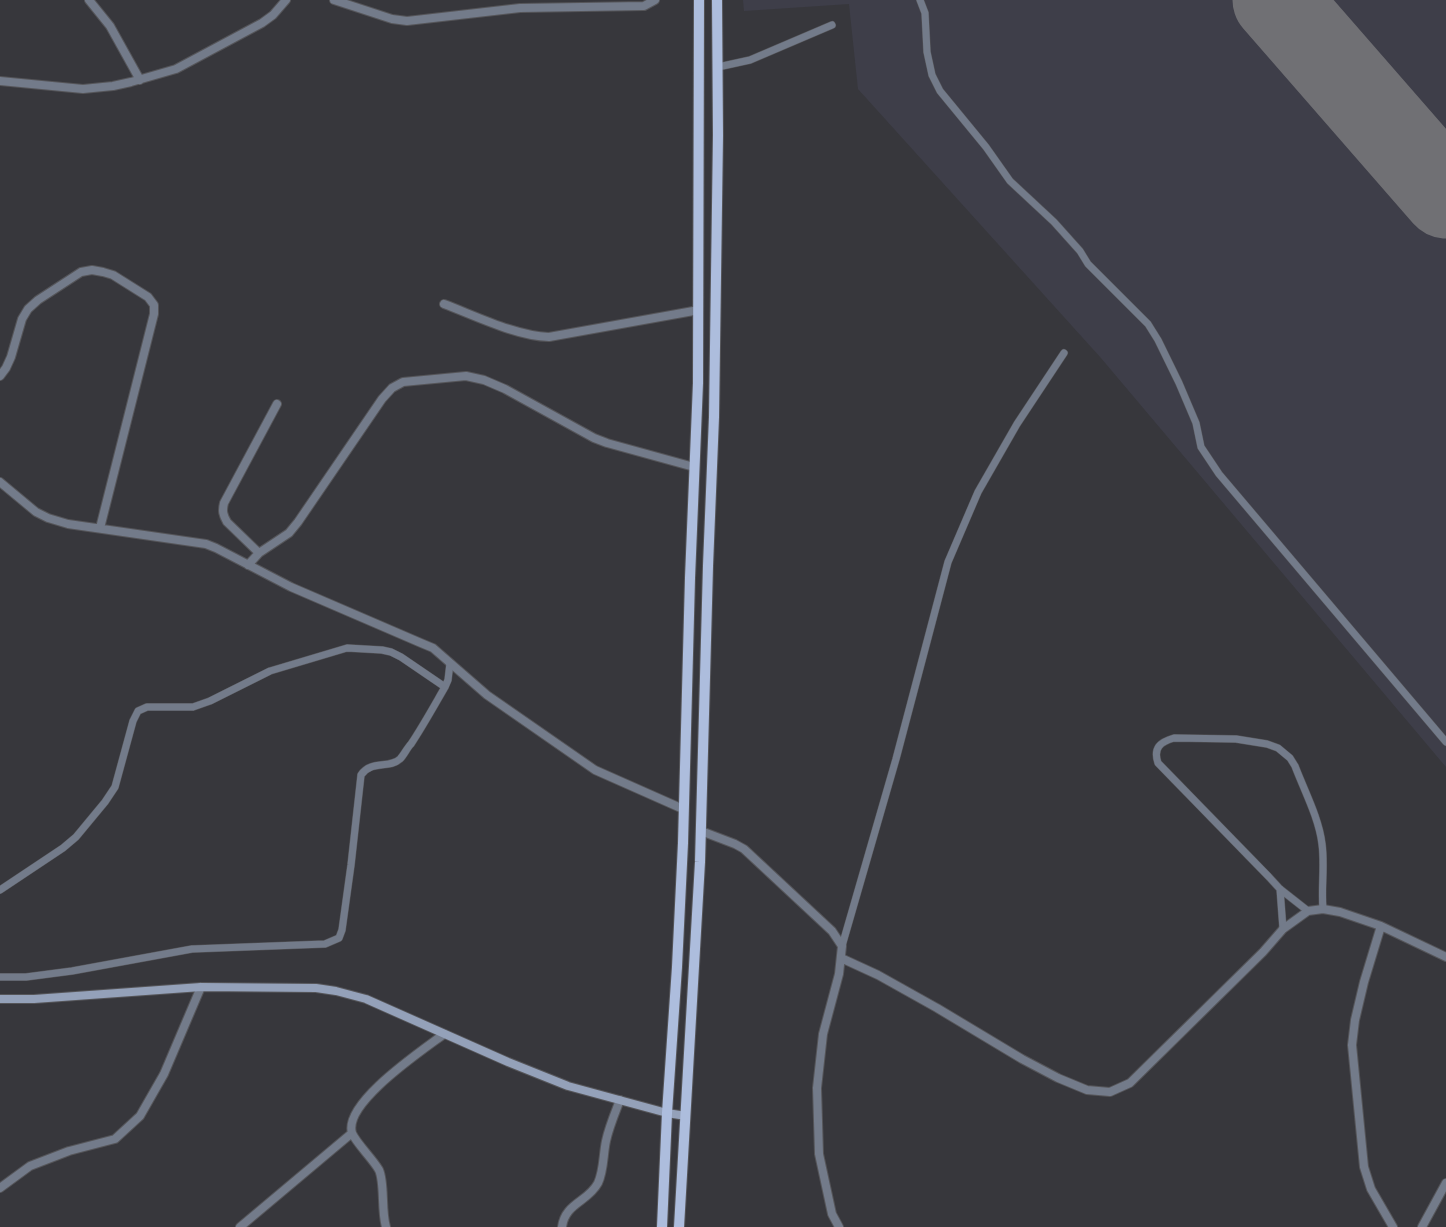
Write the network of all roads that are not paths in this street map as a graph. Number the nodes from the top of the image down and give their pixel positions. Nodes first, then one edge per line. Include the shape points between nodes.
1 (89, 0) edge
2 (286, 0) edge
3 (334, 0) edge
4 (655, 0) edge
5 (699, 0) edge
6 (717, 0) edge
7 (920, 0) edge
8 (832, 25) dead end
9 (718, 67) junction
10 (140, 80) junction
11 (0, 81) edge
12 (444, 304) dead end
13 (699, 310) junction
14 (1064, 353) dead end
15 (0, 376) edge
16 (277, 404) dead end
17 (694, 467) junction
18 (0, 482) edge
19 (100, 528) junction
20 (259, 553) junction
21 (248, 565) junction
22 (450, 663) junction
23 (445, 687) junction
24 (1446, 742) edge
25 (683, 809) junction
26 (701, 831) junction
27 (1280, 889) junction
28 (0, 890) edge
29 (1323, 909) junction
30 (1308, 911) junction
31 (1381, 926) junction
32 (1283, 929) junction
33 (842, 946) junction
34 (1446, 957) edge
35 (841, 958) junction
36 (0, 977) edge
37 (201, 987) junction
38 (0, 999) edge
39 (444, 1034) junction
40 (620, 1100) junction
41 (667, 1113) junction
42 (686, 1116) junction
43 (352, 1133) junction
44 (1446, 1183) edge
45 (0, 1188) edge
46 (240, 1227) edge
47 (386, 1227) edge
48 (562, 1227) edge
49 (662, 1227) edge
50 (679, 1227) edge
51 (839, 1227) edge
52 (1393, 1227) edge
53 (1422, 1227) edge

1 - 10 street via 110,26
2 - 10 street via 262,23 176,69
3 - 4 street via 392,19 407,21 520,8 644,6
5 - 13 main road
6 - 9 main road
7 - 24 lane via 925,13 932,74 940,90 1010,181 1054,222 1088,264 1148,324 1179,383 1196,423 1201,447 1219,474
8 - 9 lane via 750,60
9 - 26 main road via 716,359
10 - 11 street via 83,89
12 - 13 street via 536,337 549,337
13 - 17 main road
14 - 33 lane via 1017,424 978,492 948,562 896,759
15 - 19 street via 11,357 22,319 28,310 38,300 82,272 92,270 113,275 148,297 154,305 154,314
16 - 20 street via 223,509 223,516 227,522
17 - 20 street via 594,438 484,380 466,376 403,382 392,388 382,399 289,533
17 - 25 main road
18 - 19 street via 36,512 48,518 68,524
19 - 21 street via 206,544
20 - 21 street
21 - 22 street via 291,587 433,648
22 - 23 lane
22 - 25 street via 487,695 595,770
23 - 28 lane via 391,652 351,648 270,671 193,707 147,707 138,711 114,787 106,802 63,848
23 - 36 lane via 400,758 395,762 368,768 361,775 351,865 339,938 325,944 192,949 72,971 26,977
25 - 41 main road
26 - 33 street via 735,844 753,857 832,931
26 - 42 main road
27 - 29 lane via 1158,763 1156,755 1164,740 1236,739 1267,744 1278,748 1290,758 1321,838
27 - 30 lane
27 - 32 lane
29 - 30 street
29 - 31 street
30 - 32 street
31 - 34 street
31 - 52 street via 1355,1020 1352,1046 1364,1167 1371,1189
32 - 35 street via 1130,1083 1110,1092 1087,1090 1058,1078 918,997
33 - 35 street
35 - 51 street via 823,1034 818,1088 819,1154 832,1214
37 - 38 main road via 34,999
37 - 39 main road via 316,988 336,991 366,999
37 - 45 street via 164,1074 140,1116 115,1139 30,1166
39 - 40 main road via 568,1086
39 - 43 street via 373,1090 355,1113 351,1122
40 - 41 main road
40 - 48 street via 606,1141 598,1183 566,1213
41 - 42 main road
41 - 49 main road
42 - 50 main road
43 - 46 street
43 - 47 street via 379,1170
44 - 53 street

